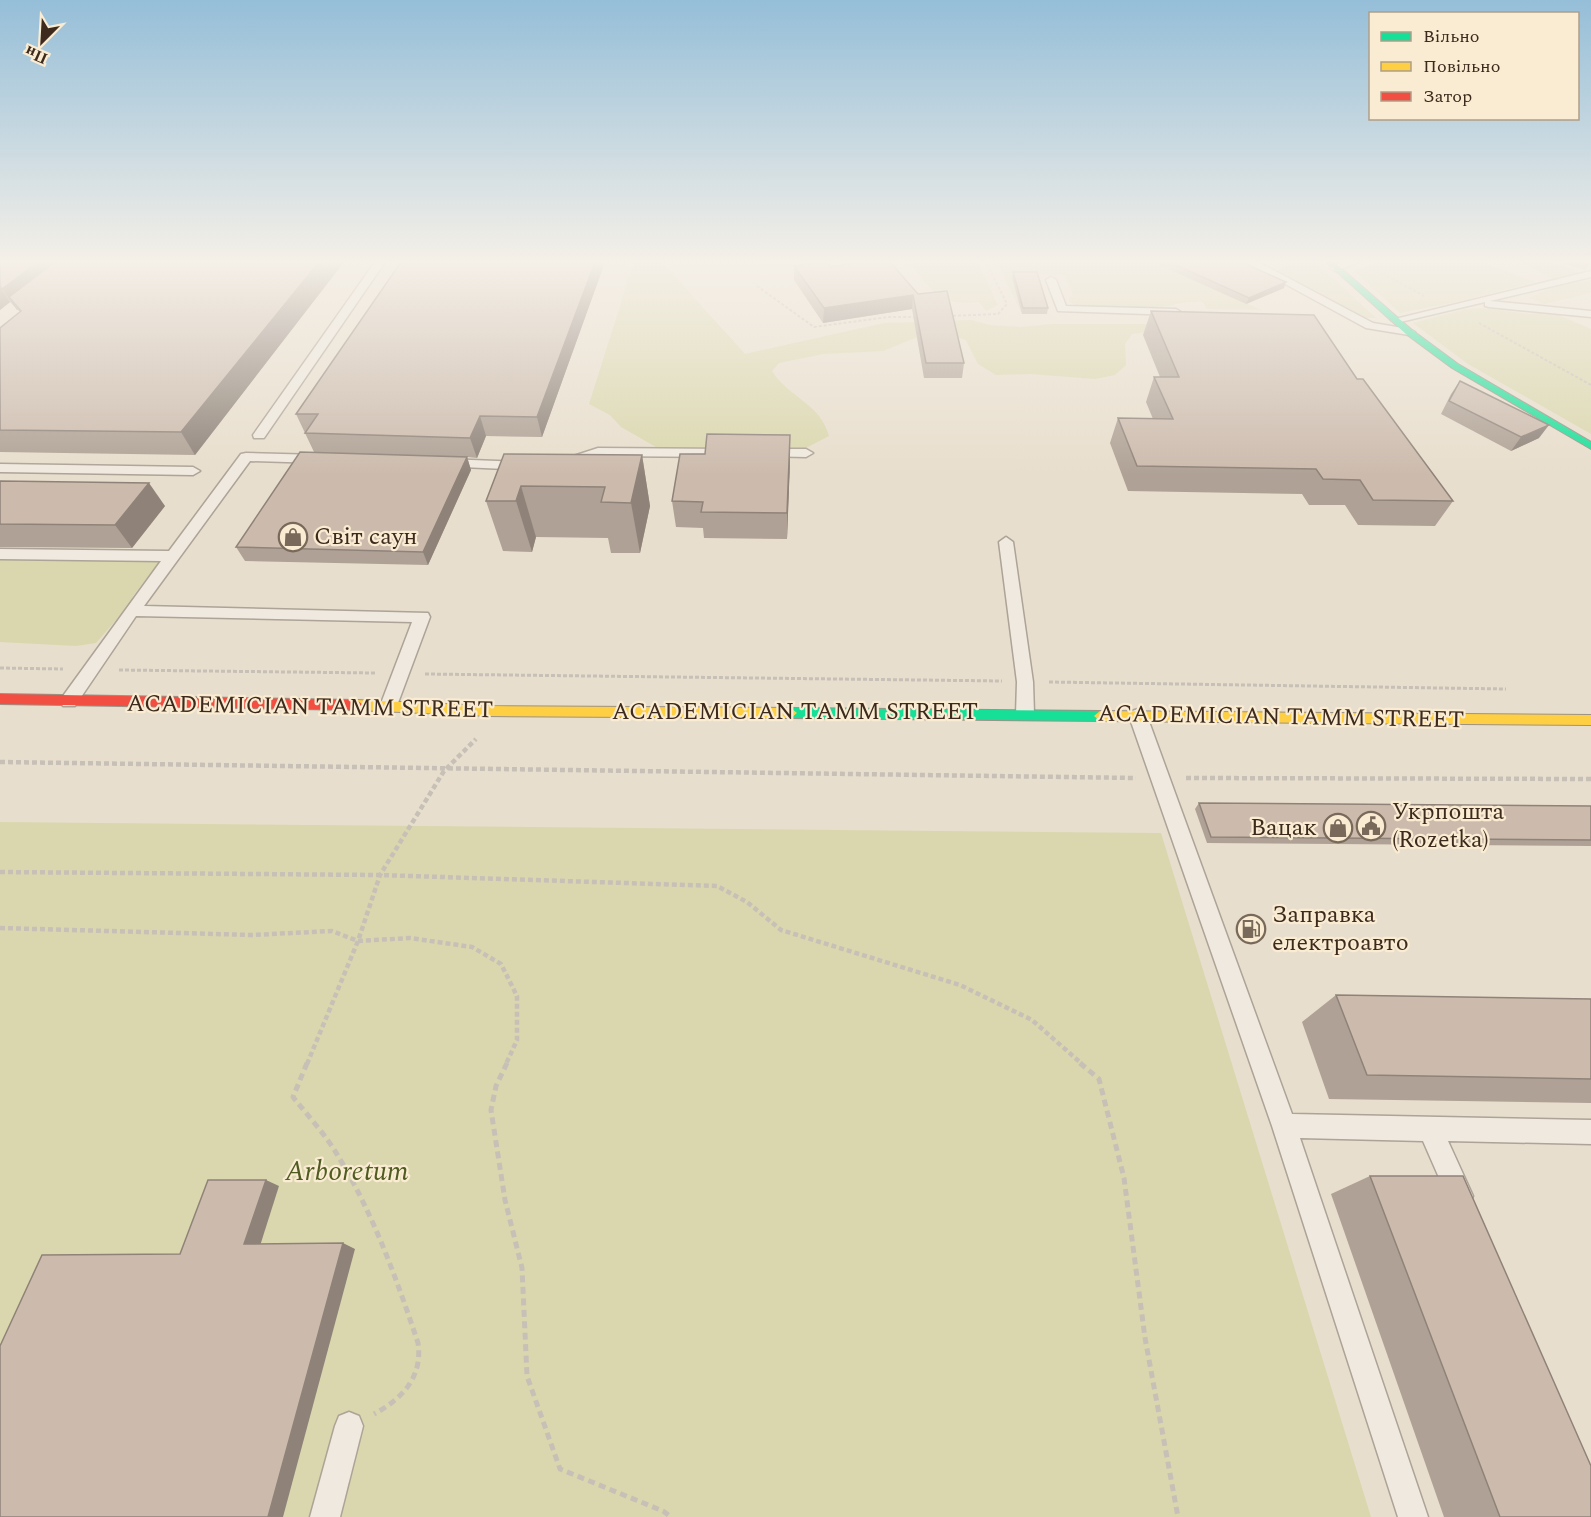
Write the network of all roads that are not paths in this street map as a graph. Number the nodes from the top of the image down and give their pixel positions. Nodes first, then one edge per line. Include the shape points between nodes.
1 (330, 333) edge
2 (1410, 333) edge
3 (259, 435) dead end
4 (1591, 446) edge
5 (806, 453) dead end
6 (330, 460) edge
7 (437, 463) edge
8 (555, 464) edge
9 (533, 466) edge
10 (0, 468) edge
11 (194, 471) dead end
12 (1006, 542) dead end
13 (0, 554) edge
14 (172, 556) junction
15 (132, 611) junction
16 (0, 699) edge
17 (69, 701) junction
18 (389, 706) junction
19 (1025, 714) junction
20 (1138, 716) junction
21 (1591, 720) edge
22 (1284, 1126) junction
23 (1430, 1129) junction
24 (1591, 1132) edge
25 (1468, 1214) edge
26 (349, 1426) road end
27 (325, 1517) edge
28 (1413, 1517) edge

1 - 3 lane
2 - 4 main road via 1455,366
5 - 8 lane via 598,452
6 - 14 lane via 246,457
7 - 9 lane
10 - 11 lane
12 - 19 lane via 1025,682
13 - 14 lane
14 - 15 lane
15 - 17 lane
15 - 18 lane via 422,617
16 - 17 main road, ACADEMICIAN TAMM STREET
17 - 18 main road, ACADEMICIAN TAMM STREET
18 - 19 main road, ACADEMICIAN TAMM STREET via 488,711
19 - 20 main road, ACADEMICIAN TAMM STREET
20 - 21 main road, ACADEMICIAN TAMM STREET
20 - 22 lane
22 - 23 lane
22 - 28 lane
23 - 24 lane
23 - 25 lane
26 - 27 lane

